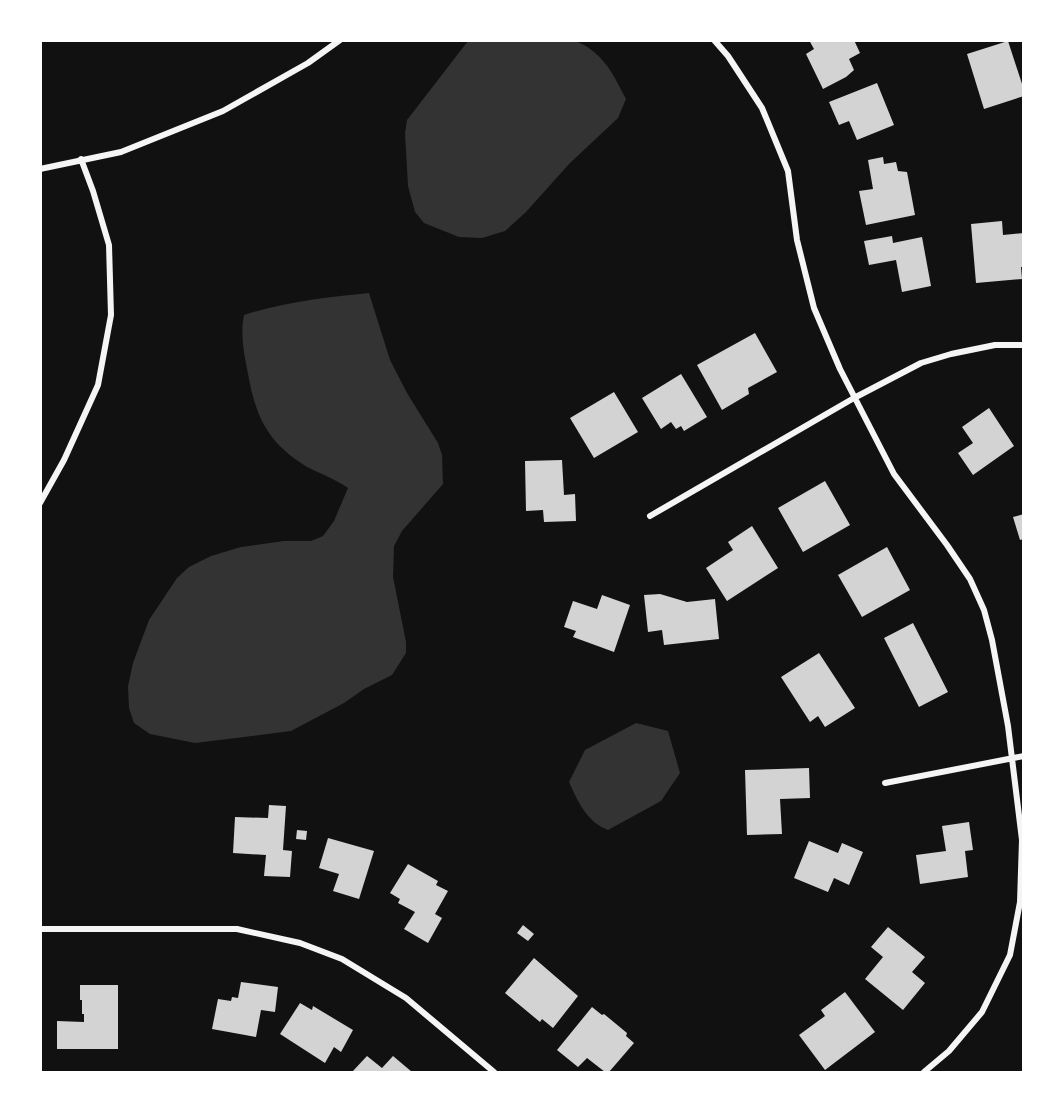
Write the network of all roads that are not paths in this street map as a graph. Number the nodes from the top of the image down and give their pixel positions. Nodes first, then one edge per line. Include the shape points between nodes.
1 (340, 40) edge
2 (714, 40) edge
3 (81, 159) junction
4 (40, 169) edge
5 (1023, 345) edge
6 (854, 398) junction
7 (40, 503) edge
8 (650, 516) dead end
9 (1023, 756) edge
10 (1013, 758) junction
11 (885, 783) dead end
12 (40, 928) edge
13 (495, 1072) edge
14 (924, 1072) edge

1 - 3 street via 308,63 223,111 121,152
2 - 6 street via 762,108 788,171 797,240 814,308
3 - 4 street
3 - 7 street via 109,245 111,315 98,385
5 - 6 street via 995,345 921,363
6 - 8 street
6 - 10 street via 894,474 970,579 984,610
9 - 10 street
10 - 11 street
10 - 14 street via 1022,840 1020,902 1011,955 982,1012 949,1052
12 - 13 street via 237,929 300,943 342,959 406,998

